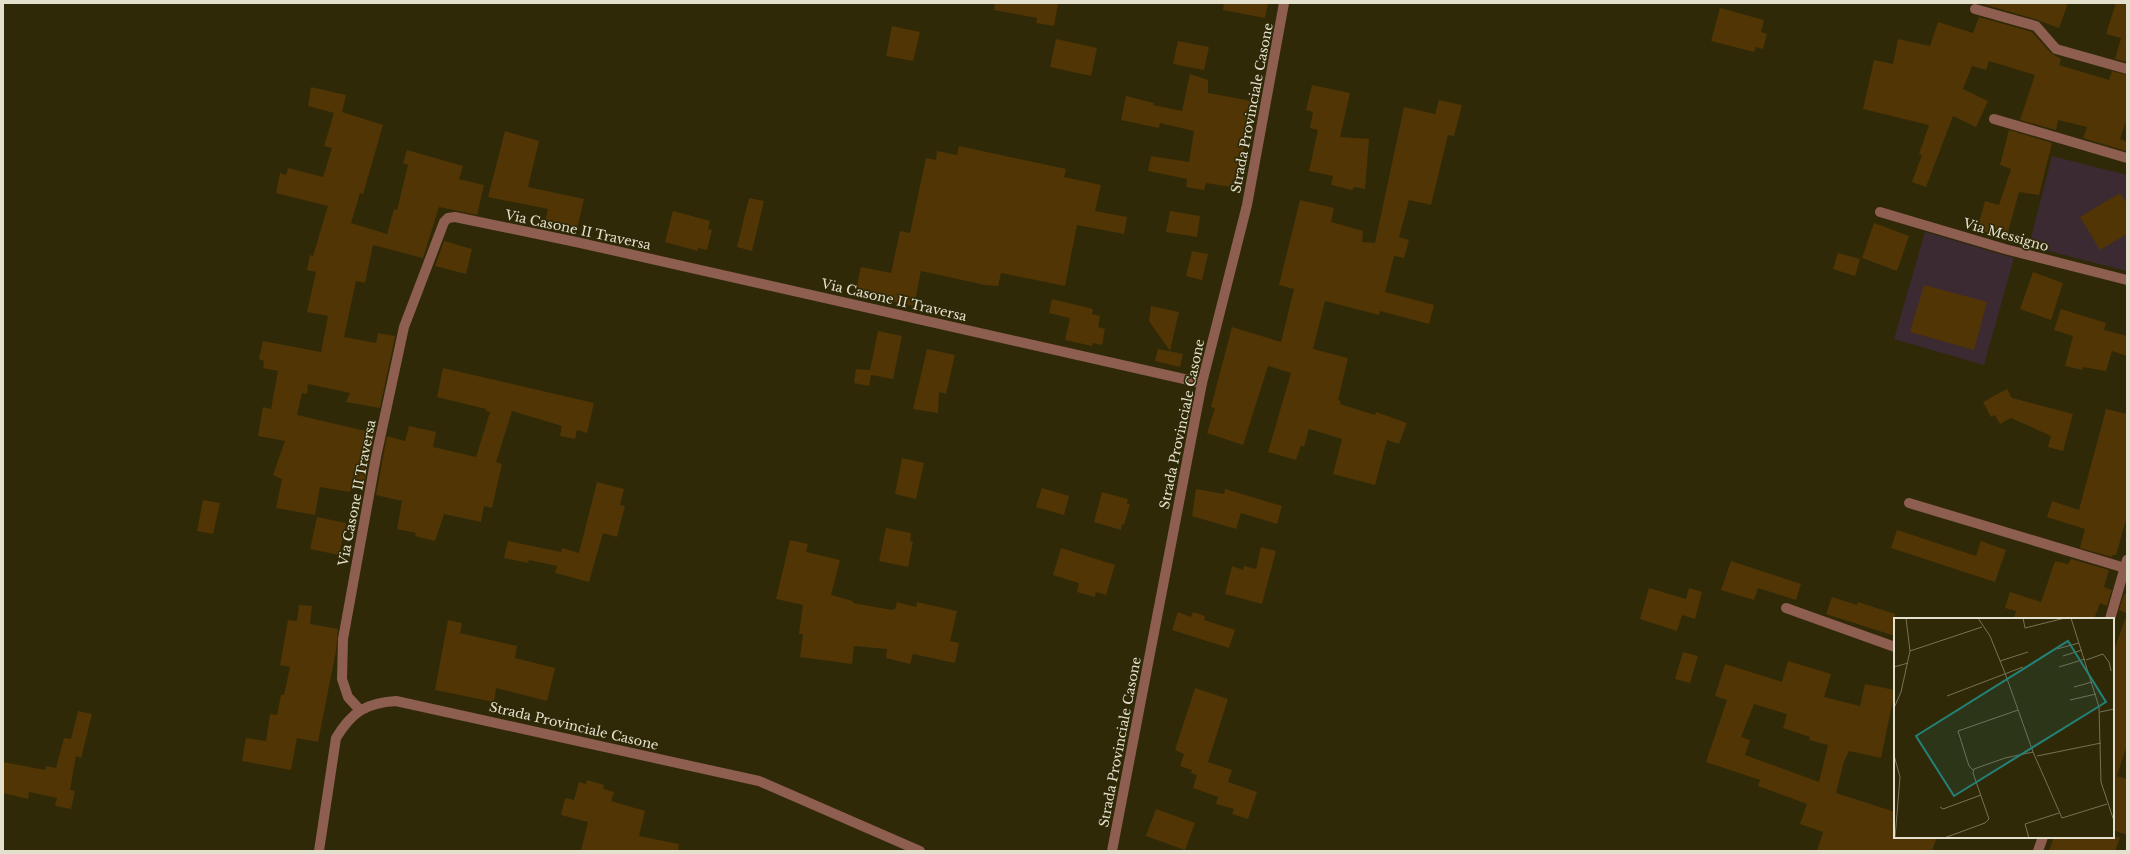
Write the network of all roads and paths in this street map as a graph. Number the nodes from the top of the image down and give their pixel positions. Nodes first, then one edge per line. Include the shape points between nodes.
1 (1284, 3) edge
2 (1975, 9) dead end
3 (2127, 69) edge
4 (1994, 119) dead end
5 (2127, 158) edge
6 (1880, 212) dead end
7 (2127, 280) edge
8 (1202, 383) junction
9 (1909, 503) dead end
10 (2126, 564) edge
11 (1786, 608) dead end
12 (2110, 618) edge
13 (1894, 647) edge
14 (360, 710) junction
15 (2043, 838) edge
16 (319, 851) edge
17 (920, 851) edge
18 (1112, 851) edge
19 (2038, 851) edge

1 - 8 street, Strada Provinciale Casone via 1247,205
2 - 3 street via 2036,26 2056,49
4 - 5 street
6 - 7 street, Via Messigno via 2005,249
8 - 14 street, Via Casone II Traversa via 576,242 455,217 448,218 444,222 404,327 376,457 343,640 342,679 348,697
8 - 18 street, Strada Provinciale Casone
9 - 10 street
10 - 12 street
11 - 13 street
14 - 16 street, Strada Provinciale Casone via 346,722 336,738
14 - 17 street, Strada Provinciale Casone via 377,702 396,701 759,781
15 - 19 street

